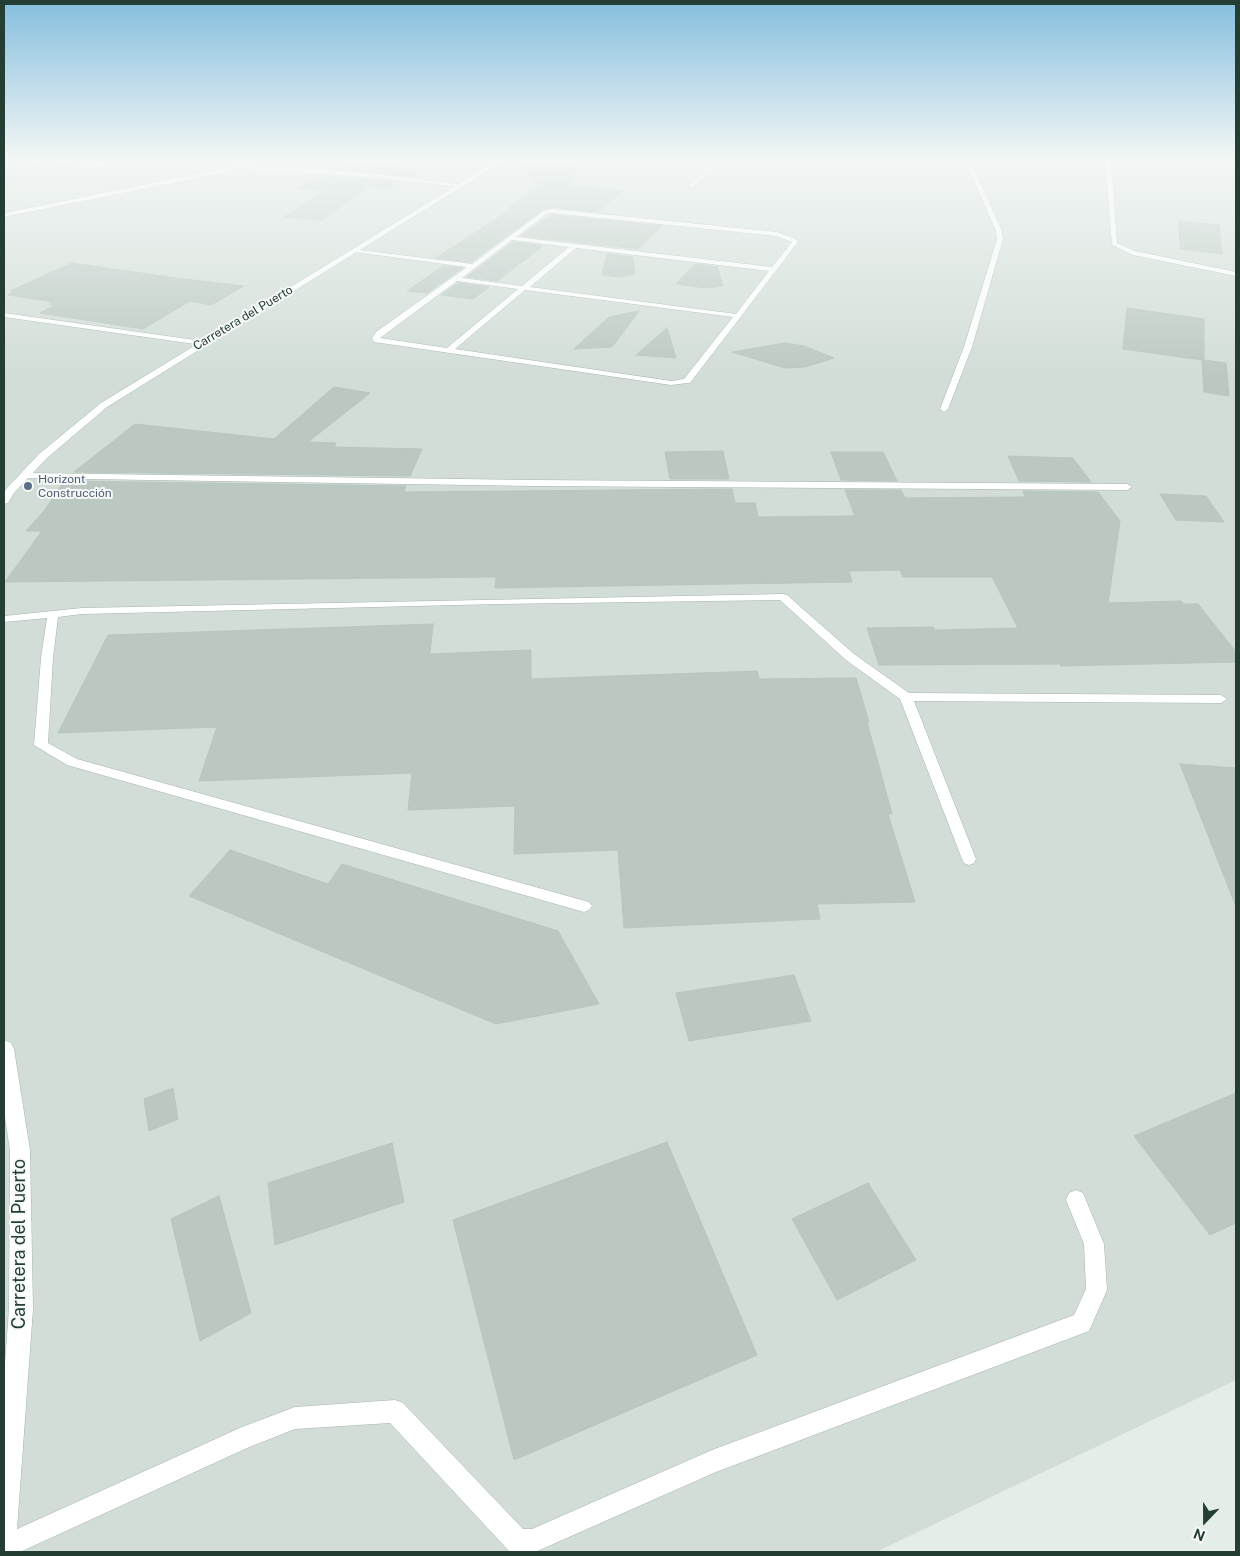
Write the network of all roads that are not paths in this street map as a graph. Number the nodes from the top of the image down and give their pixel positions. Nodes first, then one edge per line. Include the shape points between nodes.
1 (383, 233) edge
2 (518, 233) edge
3 (763, 233) edge
4 (999, 233) edge
5 (1113, 233) edge
6 (511, 238) junction
7 (574, 246) junction
8 (354, 250) junction
9 (473, 266) junction
10 (773, 269) junction
11 (1236, 274) edge
12 (456, 279) junction
13 (524, 288) junction
14 (4, 315) edge
15 (738, 316) junction
16 (202, 343) junction
17 (448, 351) junction
18 (944, 409) dead end
19 (25, 476) junction
20 (1127, 487) dead end
21 (4, 501) edge
22 (53, 613) junction
23 (4, 619) edge
24 (906, 697) junction
25 (1221, 699) dead end
26 (969, 859) dead end
27 (584, 906) dead end
28 (4, 1049) edge
29 (1076, 1200) dead end
30 (4, 1529) edge
31 (4, 1547) edge

1 - 8 main road, Carretera del Puerto
2 - 6 lane
3 - 10 lane via 777,234 795,242
4 - 18 lane via 968,347
5 - 11 lane via 1114,244 1132,253
6 - 7 lane
6 - 9 lane
7 - 10 lane
7 - 13 lane
8 - 9 lane
8 - 16 main road, Carretera del Puerto
9 - 12 lane
10 - 15 lane
12 - 13 lane
12 - 17 lane via 376,338 384,342
13 - 15 lane
13 - 17 lane
14 - 16 lane
15 - 17 lane via 687,382 671,383
16 - 19 main road, Carretera del Puerto via 104,405 43,456
19 - 20 lane
19 - 21 main road, Carretera del Puerto
22 - 23 lane
22 - 24 lane via 783,597 850,657
22 - 27 lane via 41,745 72,762
24 - 25 lane
24 - 26 lane
28 - 30 main road, Carretera del Puerto via 20,1150 21,1309
29 - 31 lane via 1094,1244 1097,1290 1081,1322 712,1462 534,1541 518,1542 395,1411 295,1418 242,1438

